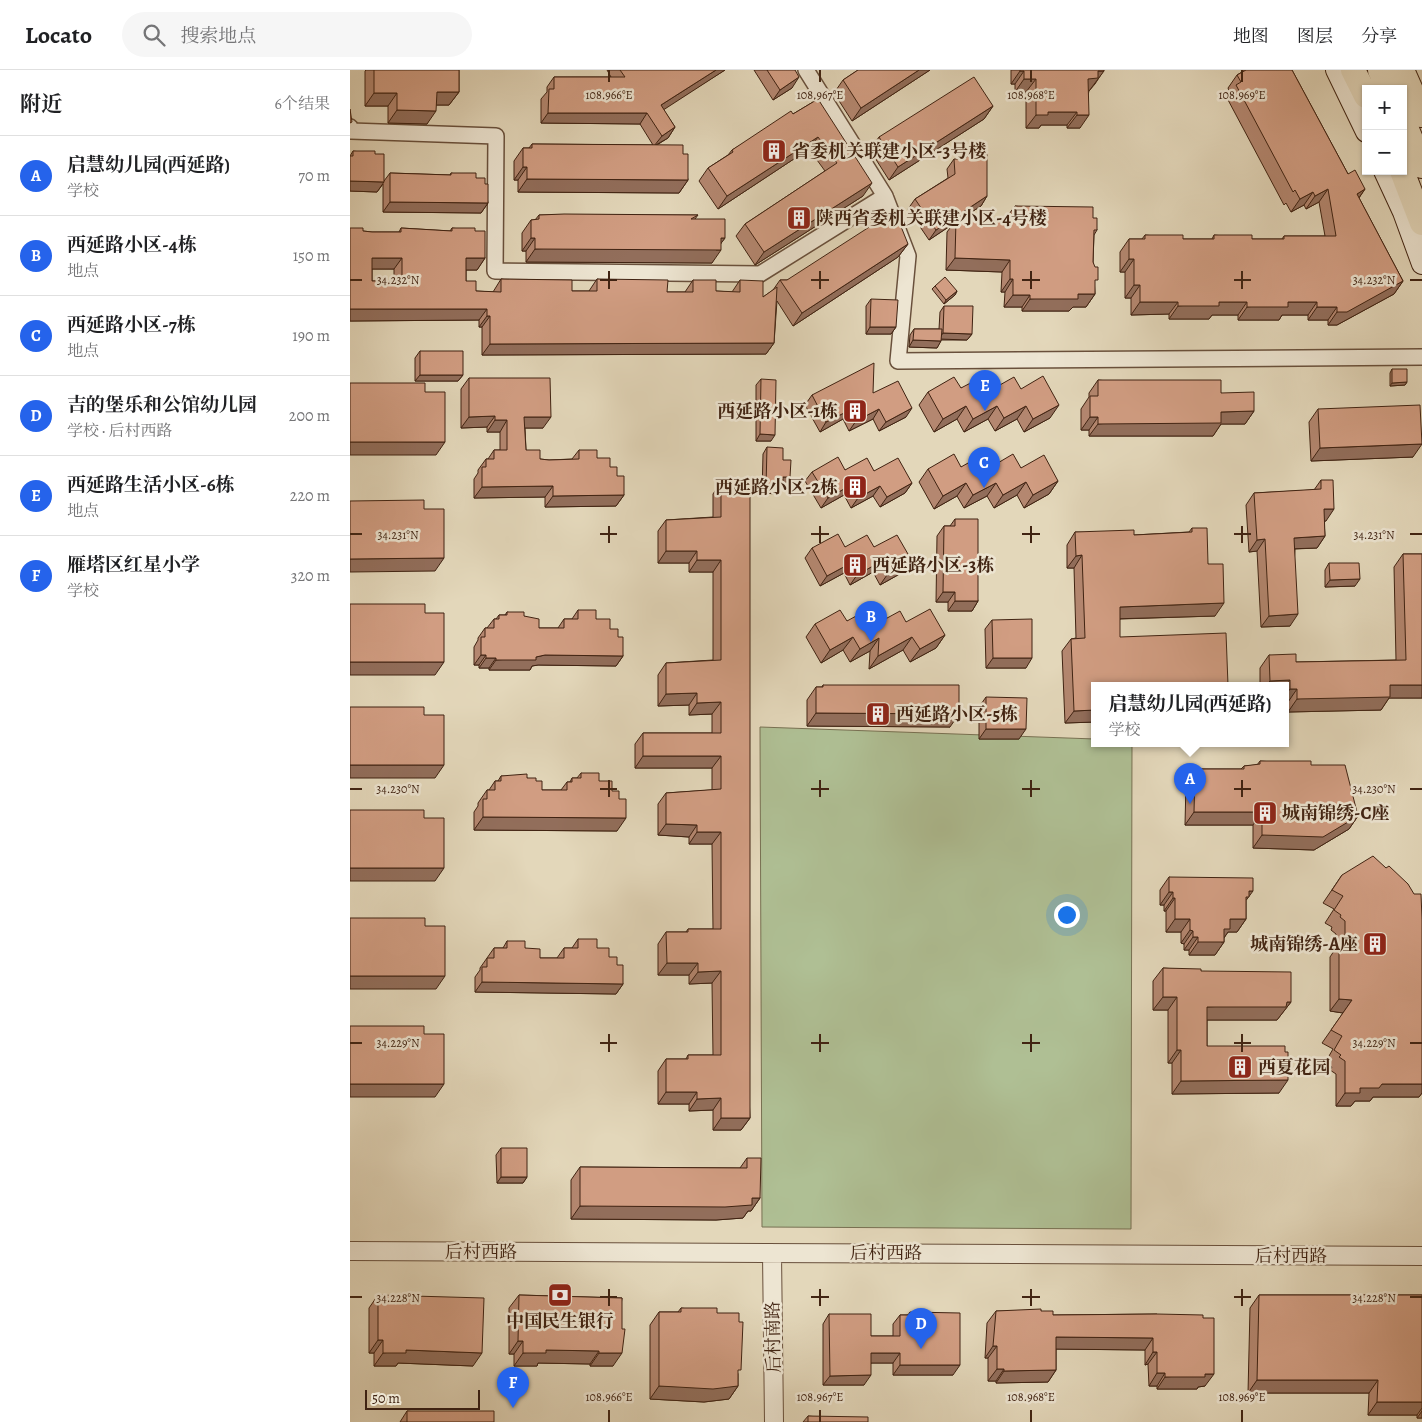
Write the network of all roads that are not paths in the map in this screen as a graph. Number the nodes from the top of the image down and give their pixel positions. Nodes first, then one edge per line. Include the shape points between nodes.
1 (806, 70) edge
2 (1336, 70) edge
3 (1353, 70) edge
4 (1380, 70) edge
5 (1402, 70) edge
6 (1387, 85) edge
7 (1362, 88) edge
8 (1422, 115) edge
9 (350, 127) edge
10 (1365, 130) edge
11 (1407, 130) edge
12 (1422, 166) edge
13 (1386, 175) edge
14 (1404, 175) edge
15 (885, 196) junction
16 (1422, 223) edge
17 (1422, 264) edge
18 (1422, 357) edge
19 (350, 1251) edge
20 (772, 1253) junction
21 (1422, 1256) edge
22 (774, 1422) edge

1 - 15 street
2 - 10 main road
3 - 7 highway
4 - 6 highway
5 - 8 highway
9 - 15 street via 351,131 496,136 495,271 760,274
11 - 12 highway
13 - 17 main road
14 - 16 highway
15 - 18 street via 908,256 898,360
19 - 20 street, 后村西路
20 - 21 street, 后村西路
20 - 22 street, 后村南路

